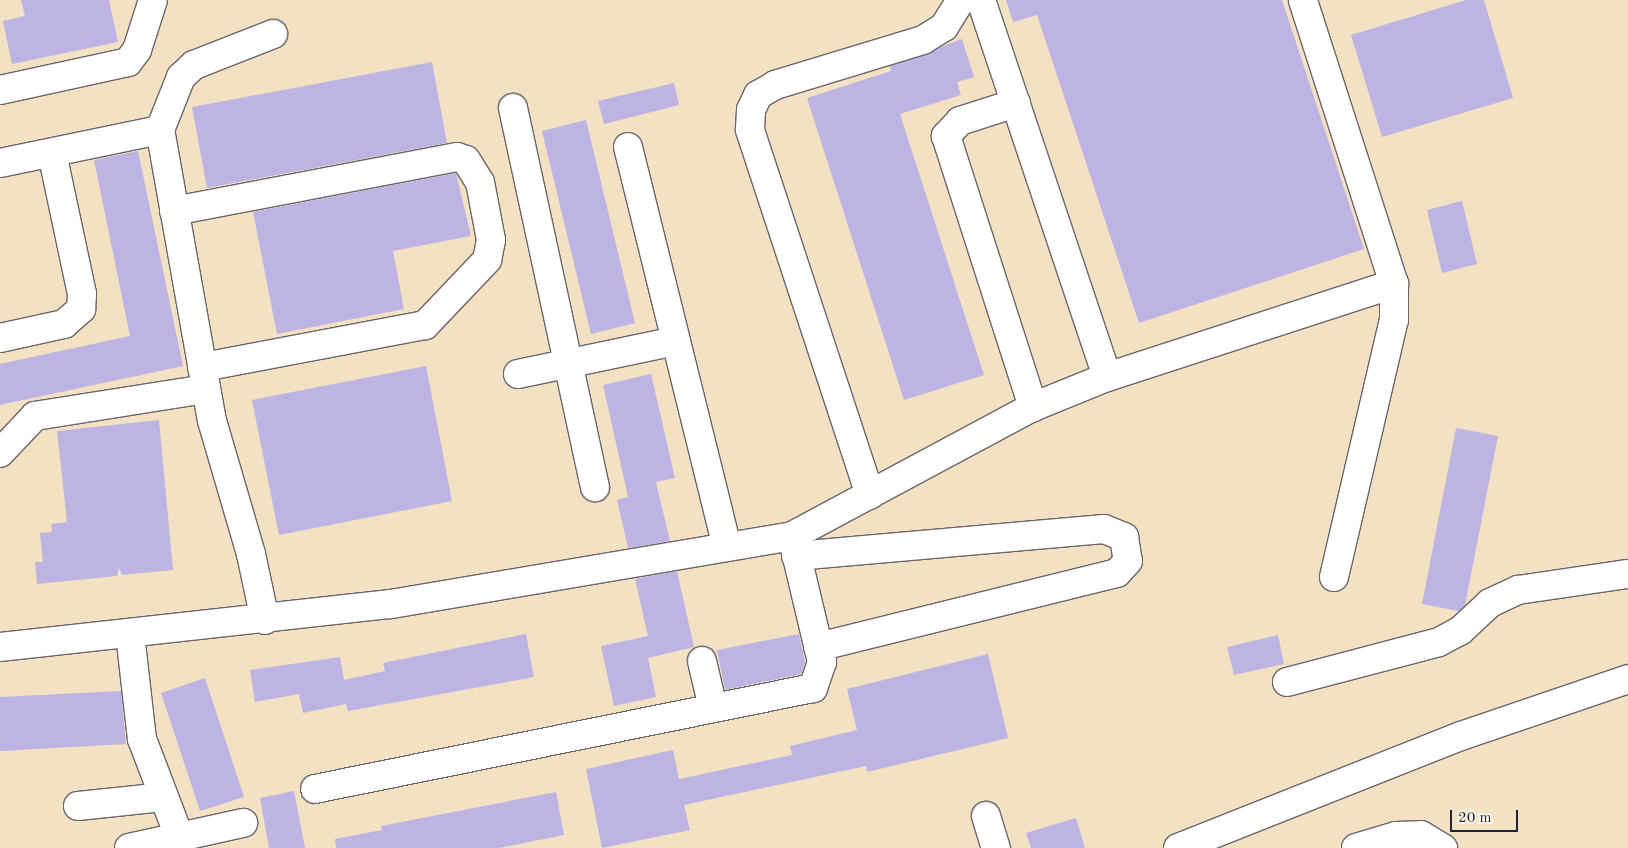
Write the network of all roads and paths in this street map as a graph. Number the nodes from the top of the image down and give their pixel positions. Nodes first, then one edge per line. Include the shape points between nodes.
1 (153, 0) edge
2 (961, 0) edge
3 (981, 0) edge
4 (1302, 0) edge
5 (273, 34) dead end
6 (0, 90) edge
7 (1016, 103) junction
8 (512, 108) dead end
9 (160, 130) junction
10 (628, 147) dead end
11 (52, 153) junction
12 (0, 163) edge
13 (174, 211) junction
14 (1394, 284) junction
15 (0, 338) edge
16 (676, 341) junction
17 (568, 364) junction
18 (518, 374) dead end
19 (1107, 377) junction
20 (204, 378) junction
21 (1033, 407) junction
22 (0, 453) edge
23 (595, 487) dead end
24 (870, 495) junction
25 (794, 546) junction
26 (727, 548) junction
27 (1628, 574) edge
28 (1334, 577) dead end
29 (265, 620) junction
30 (130, 634) junction
31 (818, 647) junction
32 (0, 648) edge
33 (702, 661) dead end
34 (1628, 678) edge
35 (1286, 682) dead end
36 (712, 708) junction
37 (316, 789) dead end
38 (163, 797) junction
39 (78, 806) dead end
40 (986, 816) dead end
41 (243, 823) dead end
42 (179, 836) junction
43 (129, 848) edge
44 (996, 848) edge
45 (1178, 848) edge
46 (1356, 848) edge
47 (1443, 848) edge

1 - 6 street via 138,50 128,62
2 - 24 street via 944,27 923,40 775,85 758,95 751,110 750,129
3 - 7 street
4 - 14 street
5 - 9 street via 194,65 181,77
7 - 19 street
7 - 21 street via 960,120 946,136
8 - 17 street
9 - 11 street
9 - 13 street
10 - 16 street
11 - 12 street
11 - 15 street via 82,294 80,309 64,324
13 - 20 street
13 - 20 street via 457,157 466,160 480,182 491,240 486,260 425,325
14 - 19 street
14 - 28 street via 1394,320
16 - 17 street
16 - 26 street
17 - 18 street
17 - 23 street
19 - 21 street
20 - 22 street via 35,416
20 - 29 street
21 - 24 street
24 - 25 street
25 - 26 street
25 - 31 street
25 - 31 street via 1104,529 1124,537 1128,561 1117,573
26 - 29 street
27 - 35 street via 1518,590 1490,603 1460,631 1439,642
29 - 30 street
30 - 32 street
30 - 38 street via 142,739
31 - 36 street via 821,676 813,688
33 - 36 street
34 - 45 street via 1461,736
36 - 37 street
38 - 39 street
38 - 42 street
40 - 44 street
41 - 42 street
42 - 43 street
46 - 47 street via 1396,836 1421,836

